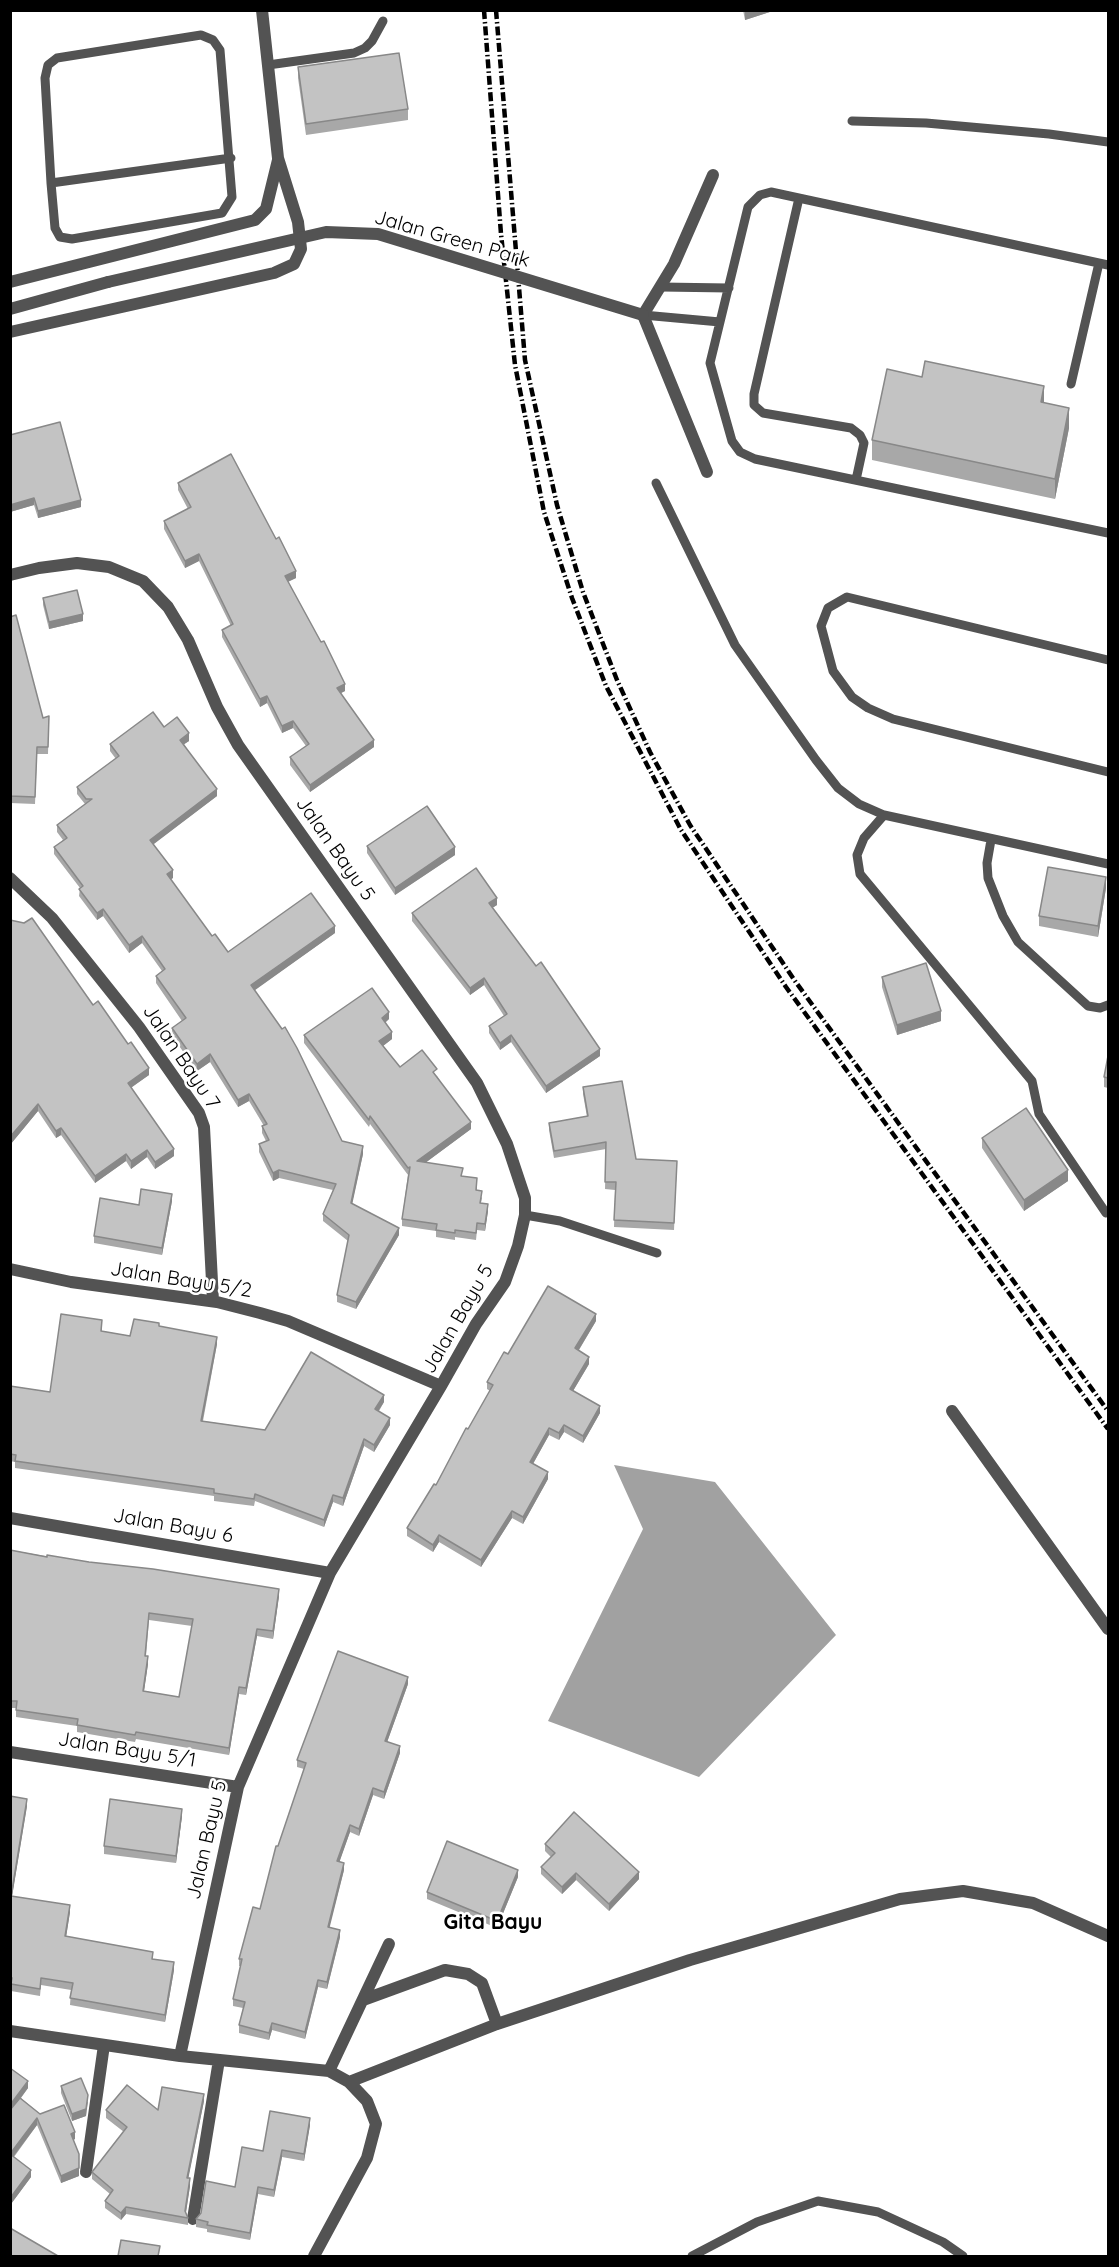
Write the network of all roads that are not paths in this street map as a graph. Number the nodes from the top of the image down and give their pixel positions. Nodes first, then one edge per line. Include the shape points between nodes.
1 (262, 10) edge
2 (383, 21) dead end
3 (268, 65) junction
4 (852, 121) dead end
5 (1108, 142) edge
6 (231, 158) junction
7 (278, 158) junction
8 (713, 174) dead end
9 (51, 183) junction
10 (799, 198) junction
11 (189, 220) junction
12 (191, 237) junction
13 (1104, 264) edge
14 (10, 282) edge
15 (661, 287) junction
16 (729, 288) junction
17 (10, 309) edge
18 (643, 315) junction
19 (720, 322) junction
20 (10, 332) edge
21 (1071, 384) dead end
22 (707, 472) dead end
23 (856, 480) junction
24 (656, 483) dead end
25 (1108, 533) edge
26 (10, 575) edge
27 (1108, 660) edge
28 (1108, 772) edge
29 (884, 815) junction
30 (992, 840) junction
31 (1108, 864) edge
32 (10, 878) edge
33 (1108, 1005) edge
34 (1106, 1213) dead end
35 (525, 1215) junction
36 (657, 1253) dead end
37 (10, 1269) edge
38 (213, 1301) junction
39 (441, 1386) junction
40 (952, 1411) dead end
41 (10, 1518) edge
42 (330, 1573) junction
43 (1108, 1629) edge
44 (10, 1752) edge
45 (238, 1786) junction
46 (1108, 1936) edge
47 (389, 1944) dead end
48 (363, 2000) junction
49 (496, 2024) junction
50 (10, 2031) edge
51 (104, 2045) junction
52 (180, 2056) junction
53 (219, 2060) junction
54 (329, 2071) junction
55 (349, 2082) junction
56 (86, 2172) dead end
57 (193, 2219) dead end
58 (314, 2256) edge
59 (692, 2256) edge
60 (963, 2256) edge

1 - 3 street
2 - 3 lane via 372,41 354,53
3 - 7 street
4 - 5 lane via 926,123
6 - 9 lane
6 - 9 lane via 220,50 213,40 201,35 57,58 48,65 45,78
6 - 11 lane via 232,197 222,213
7 - 12 street via 266,209 255,220
7 - 20 street via 298,222 301,249 294,264 273,273
8 - 15 street
9 - 11 lane via 55,228 60,237 72,239
10 - 13 lane
10 - 16 lane via 771,192 760,195 748,207
10 - 23 lane via 754,405 763,413 851,428 861,435 864,443
11 - 12 lane
12 - 14 street
13 - 21 lane
15 - 16 lane
15 - 18 street
16 - 19 lane
17 - 18 street, Jalan Green Park, bridge via 108,282 326,232 378,234
18 - 19 lane
18 - 22 street
19 - 23 lane via 710,363 732,441 740,452 755,459
23 - 25 lane
24 - 29 lane via 735,645 838,788 859,804
26 - 35 street, Jalan Bayu 5 via 77,563 109,567 143,581 168,607 238,745 477,1083 507,1144 525,1198
27 - 28 lane via 847,597 828,608 821,626 833,671 852,698 868,708 893,719
29 - 30 lane
29 - 34 lane via 864,838 856,855 860,874 1032,1081 1039,1114
30 - 31 lane
30 - 33 lane via 988,878 1018,942 1089,1006
32 - 38 street, Jalan Bayu 7 via 59,927 139,1027 199,1113 204,1127
35 - 36 lane via 560,1221
35 - 39 street, Jalan Bayu 5 via 505,1282
37 - 38 street, Jalan Bayu 5/2 via 71,1282
38 - 39 street, Jalan Bayu 5/2 via 288,1321
39 - 42 street, Jalan Bayu 5
40 - 43 street
41 - 42 street, Jalan Bayu 6
42 - 45 street, Jalan Bayu 5
44 - 45 street, Jalan Bayu 5/1
45 - 52 street, Jalan Bayu 5
46 - 49 street via 1033,1903 963,1891 900,1899 690,1960
47 - 48 street
48 - 49 street via 445,1970 468,1974 482,1983
48 - 54 street
49 - 55 street
50 - 51 street
51 - 52 street
51 - 56 street
52 - 53 street
53 - 54 street
53 - 57 street
54 - 55 street
55 - 58 street via 368,2101 376,2124 367,2158
59 - 60 lane via 757,2222 818,2201 878,2212 943,2242

